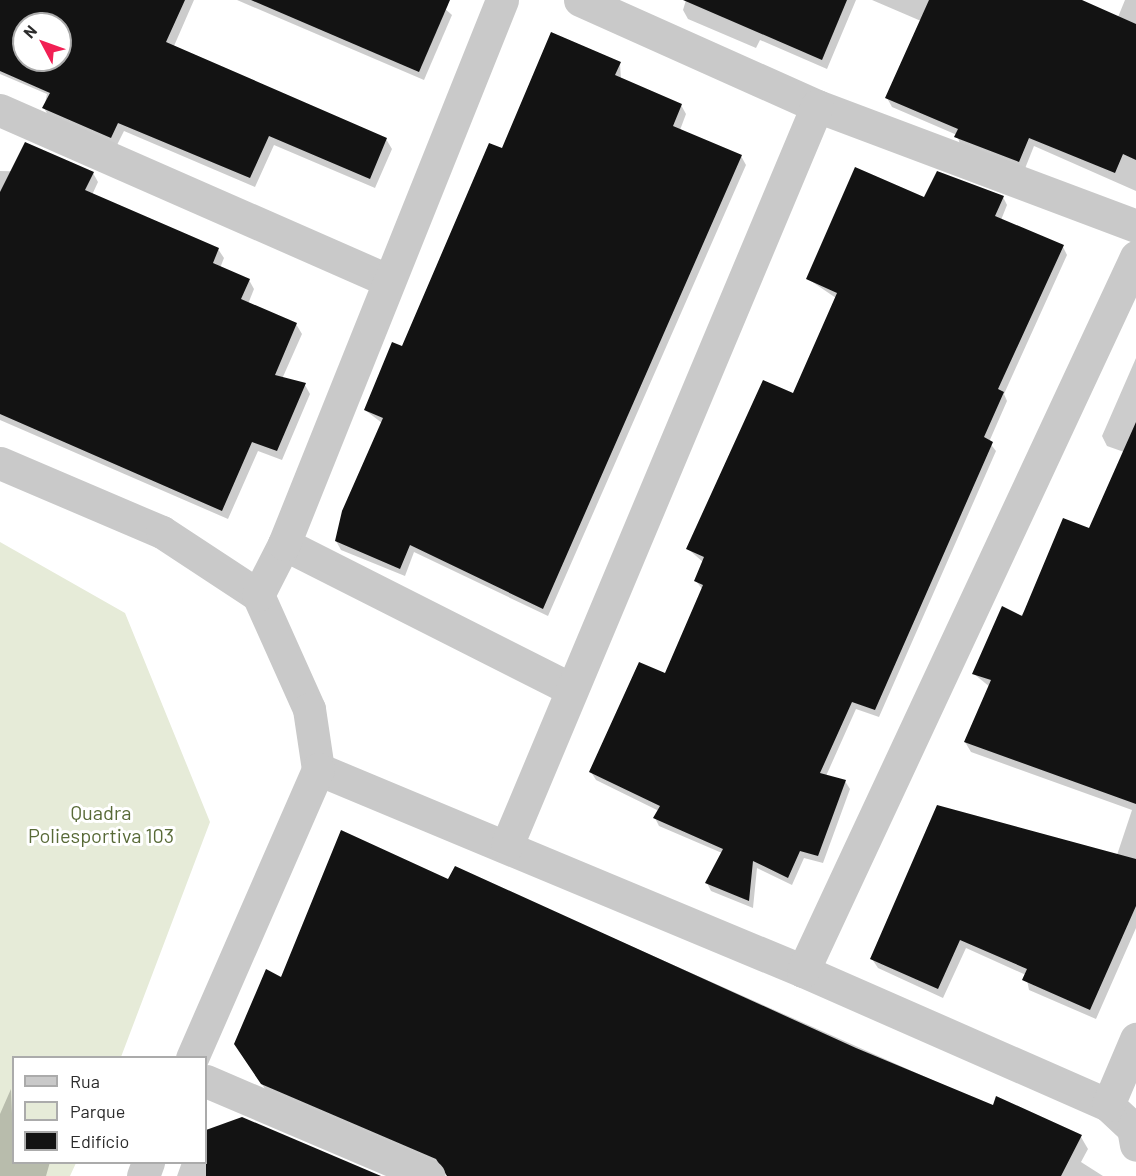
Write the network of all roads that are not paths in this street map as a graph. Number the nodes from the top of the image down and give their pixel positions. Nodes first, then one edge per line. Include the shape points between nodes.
1 (502, 0) edge
2 (580, 0) edge
3 (817, 106) junction
4 (0, 110) edge
5 (1136, 226) edge
6 (1136, 257) edge
7 (387, 280) junction
8 (0, 463) edge
9 (284, 544) junction
10 (258, 595) junction
11 (571, 688) junction
12 (318, 769) junction
13 (507, 845) junction
14 (803, 970) junction
15 (1136, 1039) edge
16 (193, 1056) edge
17 (207, 1081) edge
18 (1107, 1105) junction
19 (1136, 1145) edge
20 (429, 1176) edge

1 - 7 street
2 - 3 street
3 - 5 street
3 - 11 street
4 - 7 street
6 - 14 street
7 - 9 street
8 - 10 street via 162,532
9 - 10 street
9 - 11 street
10 - 12 street via 309,709
11 - 13 street
12 - 13 street
12 - 16 street
13 - 14 street
14 - 18 street
15 - 18 street
17 - 20 street
18 - 19 street via 1133,1128

